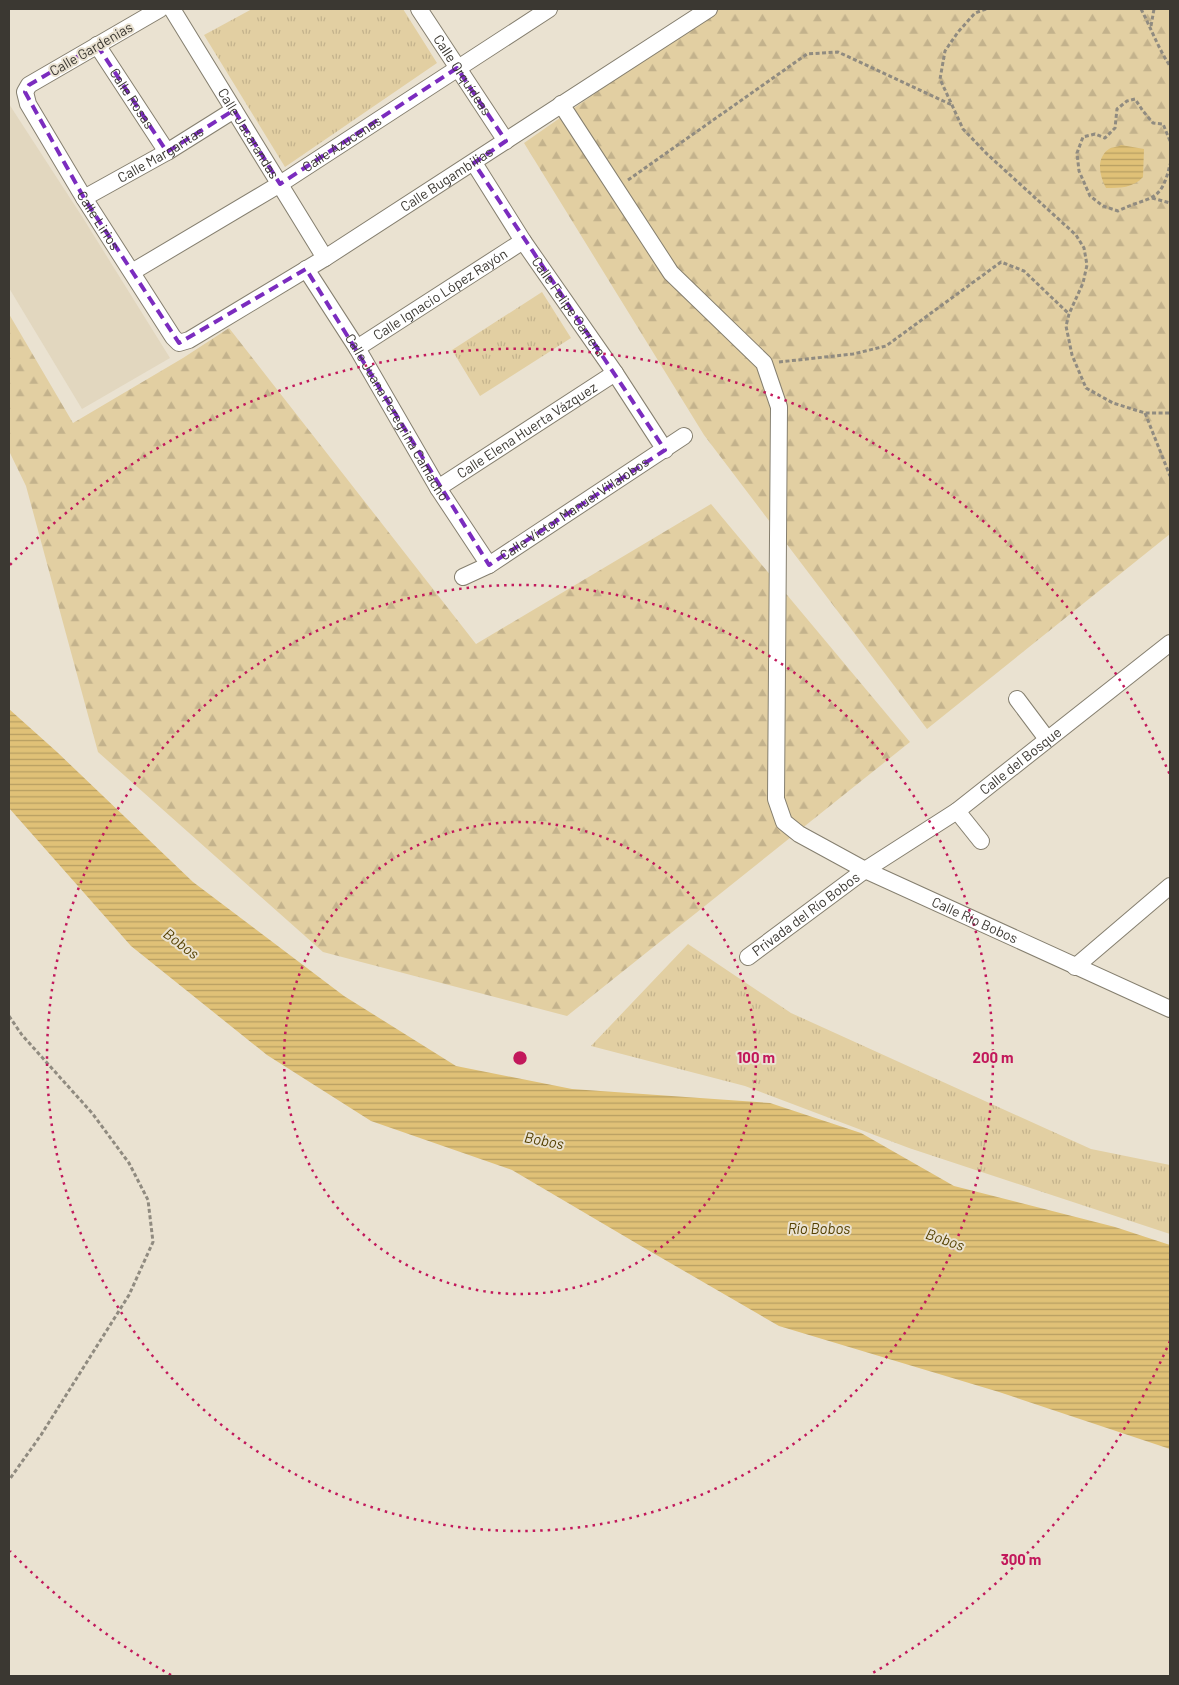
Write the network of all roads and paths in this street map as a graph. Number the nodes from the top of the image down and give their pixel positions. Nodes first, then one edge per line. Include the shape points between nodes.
1 (160, 9) edge
2 (172, 9) edge
3 (419, 9) edge
4 (549, 9) edge
5 (709, 9) edge
6 (986, 9) edge
7 (1141, 9) edge
8 (1154, 9) edge
9 (1151, 26) junction
10 (97, 46) junction
11 (1170, 66) edge
12 (457, 68) junction
13 (25, 92) joint
14 (561, 104) junction
15 (952, 105) junction
16 (234, 110) junction
17 (506, 141) junction
18 (1170, 141) edge
19 (167, 152) junction
20 (474, 162) junction
21 (1170, 164) edge
22 (280, 184) junction
23 (615, 189) junction
24 (84, 198) junction
25 (1152, 198) junction
26 (1170, 203) edge
27 (523, 241) junction
28 (325, 258) junction
29 (306, 269) junction
30 (132, 272) junction
31 (1069, 314) junction
32 (179, 343) joint
33 (357, 348) junction
34 (764, 363) junction
35 (614, 372) junction
36 (1145, 413) junction
37 (1170, 413) edge
38 (684, 436) dead end
39 (665, 450) junction
40 (1170, 476) edge
41 (438, 488) junction
42 (489, 565) junction
43 (463, 577) dead end
44 (1170, 643) edge
45 (1017, 699) dead end
46 (1048, 740) junction
47 (957, 811) junction
48 (981, 841) dead end
49 (865, 870) junction
50 (1170, 886) edge
51 (748, 957) dead end
52 (1075, 967) junction
53 (1170, 1010) edge
54 (9, 1016) edge
55 (9, 1480) edge

1 - 10 street, Calle Gardenias
2 - 16 street, Calle Jacarandas
3 - 12 street, Calle Orquídeas
4 - 12 street, Calle Azucenas
5 - 14 street, Calle Bugambilias
6 - 15 path via 975,13 945,51 940,79
7 - 9 path
8 - 9 path
9 - 11 path via 1160,51
10 - 13 street, Calle Gardenias via 29,85
10 - 19 street, Calle Rosas
12 - 17 street, Calle Orquídeas
12 - 22 street, Calle Azucenas
13 - 24 street, Calle Lirios via 28,104
14 - 17 street, Calle Bugambilias
14 - 23 street
15 - 23 path via 838,52 807,54
15 - 31 path via 963,129 1076,235 1084,248 1087,265
16 - 19 street, Calle Margaritas
16 - 22 street, Calle Jacarandas
17 - 20 street, Calle Bugambilias
18 - 25 path via 1163,124 1153,122 1135,98 1117,109 1115,128 1105,138 1095,134 1083,137 1077,152 1079,171 1090,196 1103,206 1118,211
19 - 24 street, Calle Margaritas
20 - 27 street, Calle Felipe Carrera
20 - 28 street, Calle Bugambilias
21 - 25 path via 1161,190
22 - 28 street, Calle Jacarandas
22 - 30 street, Calle Azucenas
23 - 34 street via 671,273
24 - 30 street, Calle Lirios
25 - 26 path
27 - 33 street, Calle Ignacio López Rayón
27 - 35 street, Calle Felipe Carrera
28 - 29 street, Calle Bugambilias
29 - 32 street, Calle Bugambilias via 190,340
29 - 33 street, Calle Juana Peregrina Camacho
30 - 32 street, Calle Lirios
31 - 34 path via 1024,271 1002,262 886,346 854,354
31 - 36 path via 1066,326 1072,355 1086,388 1113,404
33 - 41 street, Calle Juana Peregrina Camacho
34 - 49 street, Calle Río Bobos via 779,407 776,799 784,822 799,834
35 - 39 street, Calle Felipe Carrera
35 - 41 street, Calle Elena Huerta Vázquez
36 - 37 path
36 - 40 path
38 - 39 street, Calle Víctor Manuel Villalobos
39 - 42 street, Calle Víctor Manuel Villalobos
41 - 42 street, Calle Juana Peregrina Camacho
42 - 43 street, Calle Víctor Manuel Villalobos
44 - 46 street, Calle del Bosque
45 - 46 street
46 - 47 street, Calle del Bosque
47 - 48 street
47 - 49 street, Calle del Bosque
49 - 51 street, Privada del Río Bobos
49 - 52 street, Calle Río Bobos
50 - 52 street
52 - 53 street, Calle Río Bobos
54 - 55 path via 92,1113 129,1163 148,1200 153,1242 130,1295

